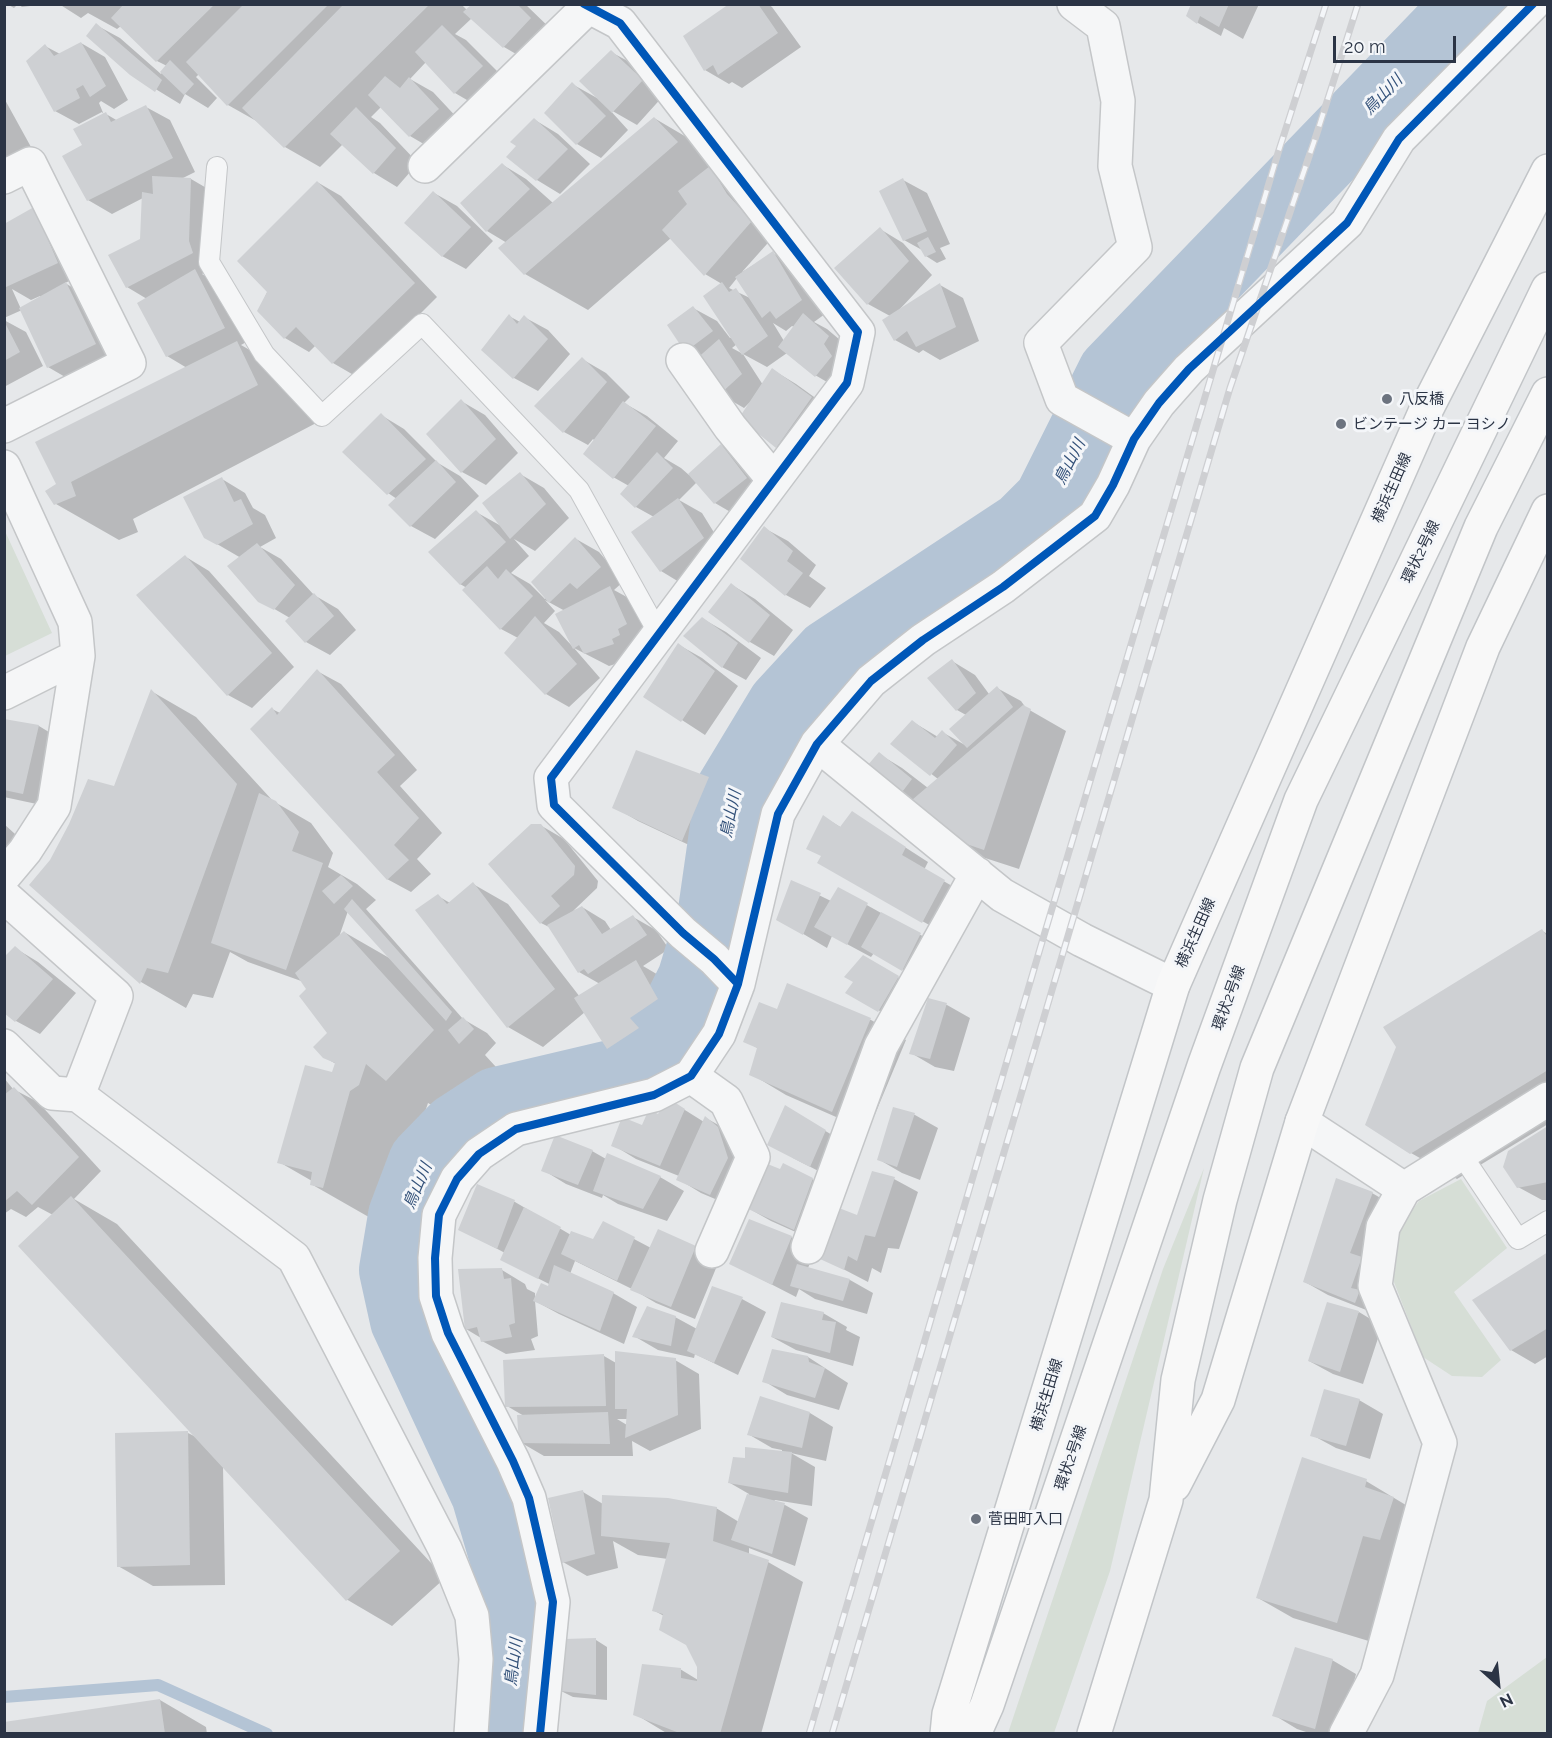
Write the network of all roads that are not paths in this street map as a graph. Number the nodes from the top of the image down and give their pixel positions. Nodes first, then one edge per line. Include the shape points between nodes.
1 (1533, 4) edge
2 (586, 6) edge
3 (1085, 8) edge
4 (627, 14) edge
5 (425, 166) dead end
6 (217, 167) dead end
7 (1548, 171) edge
8 (4, 177) edge
9 (1548, 289) edge
10 (683, 360) dead end
11 (1548, 394) edge
12 (4, 426) edge
13 (1134, 439) junction
14 (4, 467) edge
15 (774, 480) junction
16 (1548, 511) edge
17 (659, 634) junction
18 (78, 656) junction
19 (4, 693) edge
20 (817, 744) junction
21 (977, 874) junction
22 (4, 876) edge
23 (4, 896) edge
24 (738, 984) junction
25 (1173, 985) junction
26 (4, 1046) edge
27 (691, 1076) junction
28 (78, 1095) junction
29 (1548, 1099) edge
30 (1302, 1122) junction
31 (1461, 1154) junction
32 (1404, 1190) junction
33 (1548, 1221) edge
34 (808, 1247) dead end
35 (712, 1251) dead end
36 (1166, 1500) junction
37 (471, 1734) edge
38 (540, 1734) edge
39 (947, 1734) edge
40 (974, 1734) edge
41 (1094, 1734) edge
42 (1346, 1734) edge

1 - 13 street via 1399,139 1347,223 1189,369
2 - 4 street
2 - 5 street
3 - 13 street via 1103,26 1118,101 1114,166 1135,247 1041,343 1062,399
4 - 15 street via 858,332 847,383
6 - 17 lane via 209,262 264,354 322,416 422,324 579,490
7 - 25 main road, 横浜生田線 via 1427,408
8 - 12 street via 30,164 129,363
9 - 40 main road, 環状2号線 via 1301,800 1204,1066
10 - 15 street via 730,427
11 - 36 main road via 1481,527 1257,1068 1220,1200 1178,1380
13 - 20 street via 1095,516 871,681
14 - 18 street via 75,622
15 - 17 street
16 - 30 main road via 1483,647
17 - 24 street via 550,778 554,806
18 - 19 street
18 - 22 street via 54,806
20 - 21 street
20 - 24 street via 778,814
21 - 25 street via 1002,895 1072,935
21 - 34 street via 881,1046
23 - 28 street via 116,996
24 - 27 street via 720,1034
25 - 39 main road, 横浜生田線 via 949,1714
26 - 28 street via 52,1093
27 - 35 street via 726,1101 753,1157
27 - 38 street via 654,1095 516,1129 479,1154 457,1179 439,1215 436,1296 448,1333 529,1498 553,1602
28 - 37 street via 294,1258 445,1549 472,1616 476,1659
29 - 31 street
30 - 32 street
30 - 36 main road via 1218,1400
31 - 32 street
31 - 33 lane via 1518,1239
32 - 42 street via 1383,1227 1375,1286 1440,1443 1377,1675
36 - 41 main road

